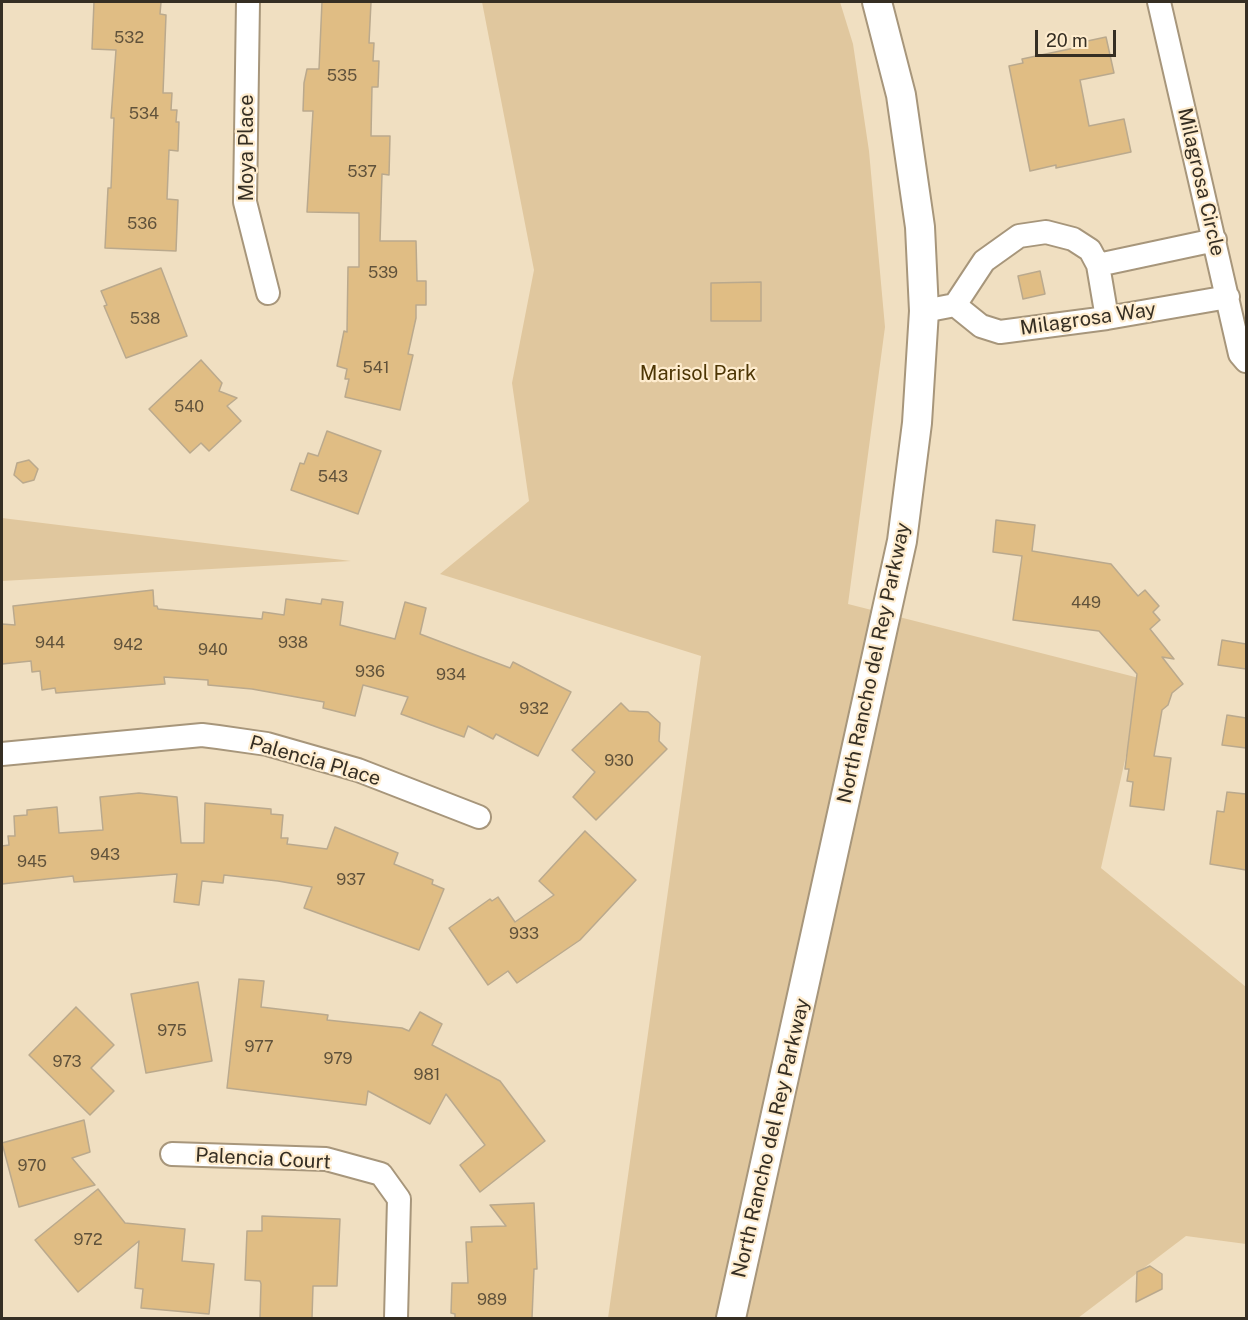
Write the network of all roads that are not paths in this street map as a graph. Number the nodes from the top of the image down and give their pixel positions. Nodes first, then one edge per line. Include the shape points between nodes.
1 (248, 2) edge
2 (877, 2) edge
3 (1159, 2) edge
4 (1215, 240) junction
5 (1098, 265) junction
6 (268, 293) dead end
7 (1228, 297) junction
8 (955, 305) junction
9 (924, 311) junction
10 (1107, 318) junction
11 (1246, 361) edge
12 (2, 754) edge
13 (479, 817) dead end
14 (172, 1154) dead end
15 (396, 1318) edge
16 (731, 1318) edge

1 - 6 street, Moya Place via 245,202
2 - 9 street, North Rancho del Rey Parkway via 901,95 920,227
3 - 4 street, Milagrosa Circle
4 - 5 street
4 - 7 street, Milagrosa Circle
5 - 8 street via 1090,250 1073,239 1046,231 1019,236 984,261
5 - 10 street
7 - 10 street, Milagrosa Way
7 - 11 street, Milagrosa Circle via 1240,354
8 - 9 street
8 - 10 street, Milagrosa Way via 981,326 999,332
9 - 16 street, North Rancho del Rey Parkway via 917,423 902,541
12 - 13 street, Palencia Place via 202,735 267,744 358,770
14 - 15 street, Palencia Court via 326,1159 381,1174 399,1199

